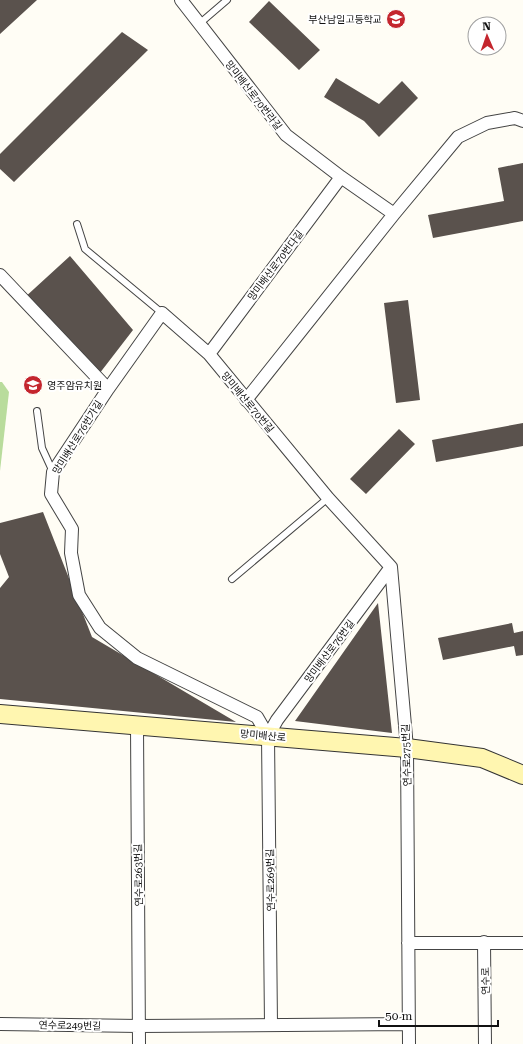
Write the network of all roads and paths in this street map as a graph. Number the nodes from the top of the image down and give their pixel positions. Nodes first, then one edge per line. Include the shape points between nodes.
1 (181, 0) edge
2 (227, 0) edge
3 (199, 24) junction
4 (523, 121) edge
5 (341, 177) junction
6 (394, 214) junction
7 (77, 224) dead end
8 (0, 275) edge
9 (162, 313) junction
10 (208, 354) junction
11 (108, 389) junction
12 (246, 400) junction
13 (37, 411) dead end
14 (53, 472) junction
15 (328, 498) junction
16 (391, 567) junction
17 (232, 578) dead end
18 (0, 714) edge
19 (136, 725) junction
20 (268, 736) junction
21 (407, 748) junction
22 (523, 775) edge
23 (484, 942) junction
24 (523, 942) edge
25 (408, 943) junction
26 (0, 1024) edge
27 (271, 1024) junction
28 (408, 1024) junction
29 (139, 1026) junction
30 (139, 1044) edge
31 (409, 1044) edge
32 (485, 1044) edge

1 - 3 street, 망미배산로70번라길
2 - 3 lane
3 - 5 street, 망미배산로70번라길 via 286,135
4 - 6 street via 515,118 487,123 458,137
5 - 6 street, 망미배산로70번라길
5 - 10 street, 망미배산로70번다길
6 - 12 street
7 - 9 lane via 85,249
8 - 11 street
9 - 10 street, 망미배산로70번길
9 - 11 street, 망미배산로76번가길
10 - 12 street, 망미배산로70번길
11 - 14 street, 망미배산로76번가길
12 - 15 street, 망미배산로70번길
13 - 14 lane via 42,448
14 - 20 street, 망미배산로76번가길 via 51,494 72,529 71,553 79,595 100,628 137,658 257,717
15 - 16 street, 망미배산로70번길
15 - 17 lane
16 - 20 street, 망미배산로76번길 via 277,720
16 - 21 street, 연수로275번길
18 - 19 street, 망미배산로
19 - 20 street, 망미배산로
19 - 29 street, 연수로263번길
20 - 21 street, 망미배산로
20 - 27 street, 연수로269번길
21 - 22 street, 망미배산로 via 482,758
21 - 25 street, 연수로275번길
23 - 24 street
23 - 25 street
23 - 32 street, 연수로
25 - 28 street, 연수로275번길
26 - 29 street, 연수로249번길
27 - 28 street
27 - 29 street
28 - 31 street, 연수로275번길
29 - 30 street, 연수로263번길

